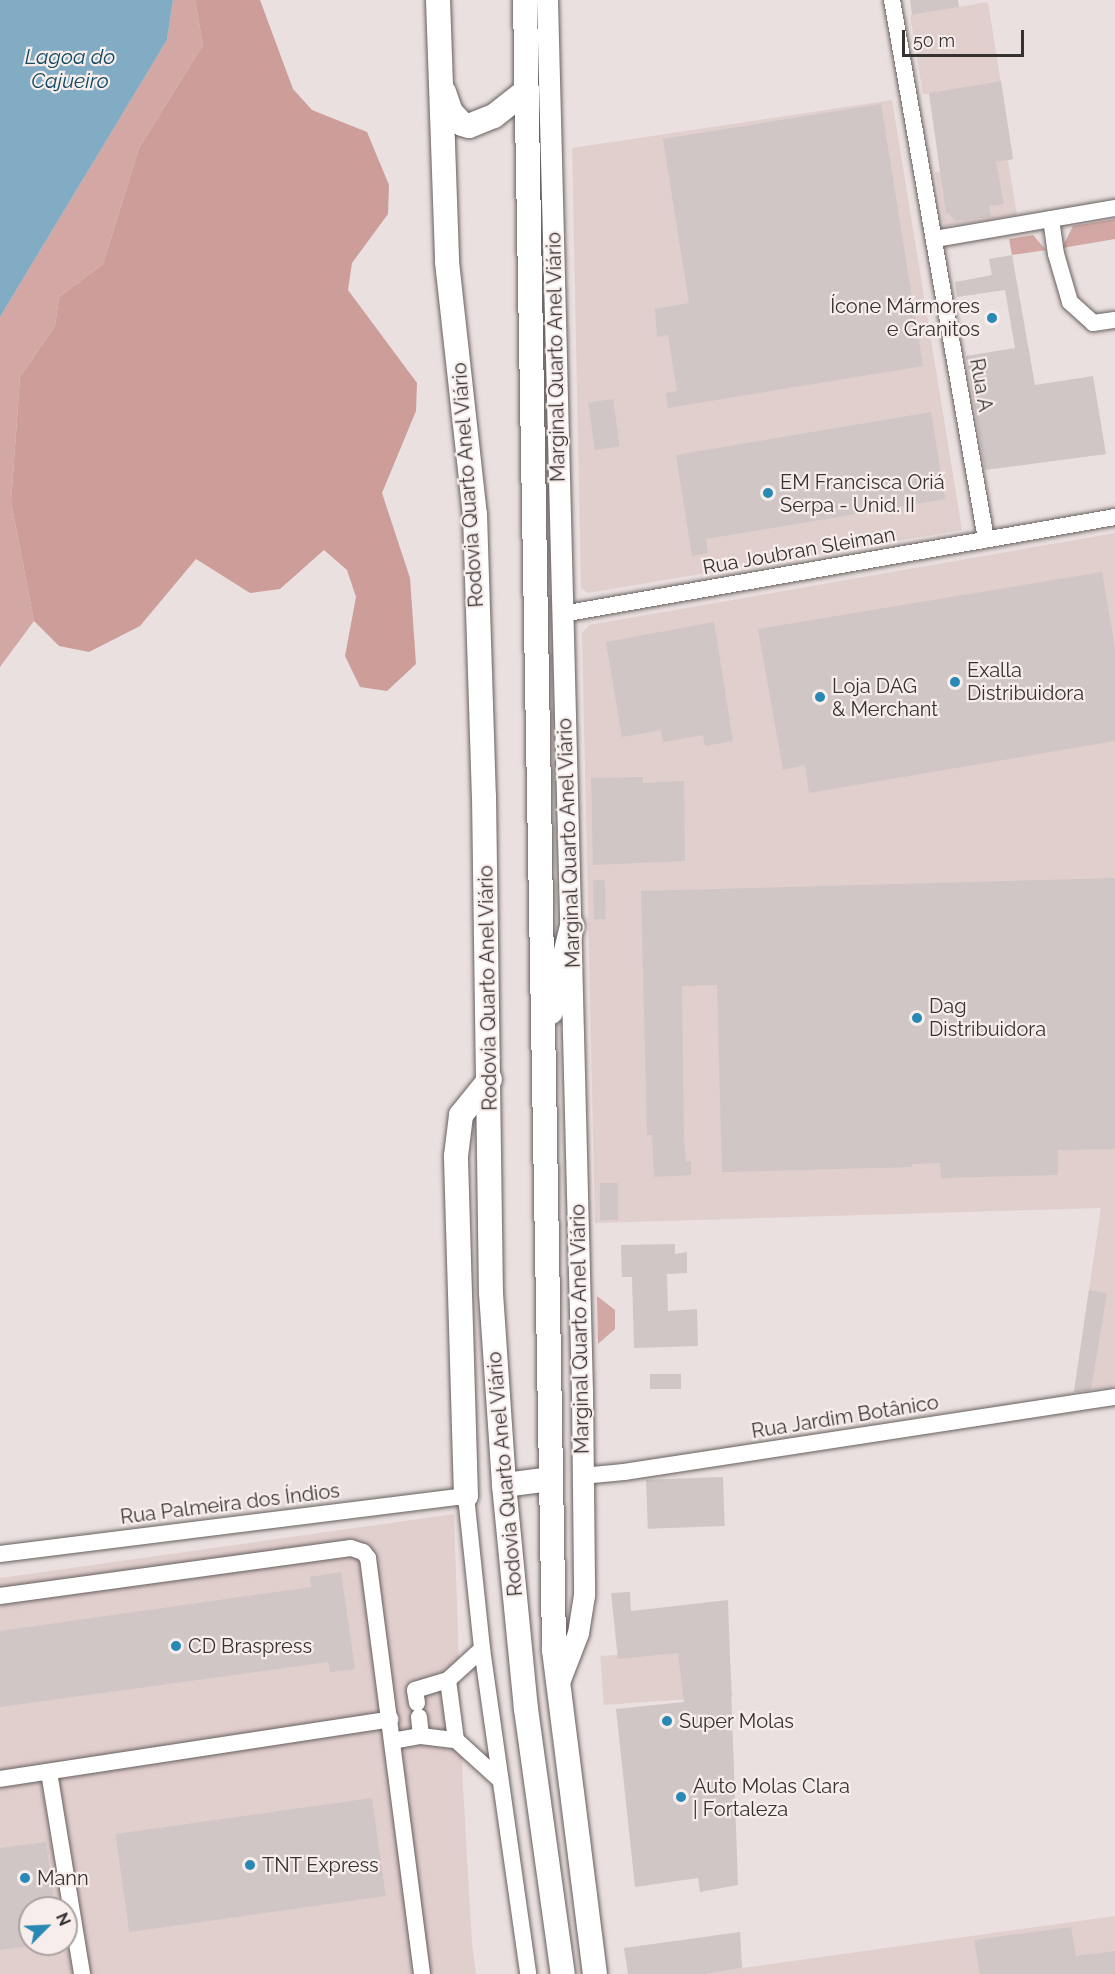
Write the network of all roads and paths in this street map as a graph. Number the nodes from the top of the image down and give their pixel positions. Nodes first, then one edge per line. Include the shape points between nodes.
1 (438, 0) edge
2 (525, 0) edge
3 (547, 0) edge
4 (892, 0) edge
5 (440, 81) junction
6 (527, 90) junction
7 (1115, 208) edge
8 (1051, 219) junction
9 (935, 239) junction
10 (1115, 320) edge
11 (1115, 517) edge
12 (986, 539) junction
13 (562, 614) junction
14 (572, 926) junction
15 (542, 1056) junction
16 (490, 1079) junction
17 (1115, 1397) edge
18 (582, 1476) junction
19 (549, 1479) junction
20 (504, 1485) junction
21 (466, 1496) junction
22 (0, 1554) edge
23 (0, 1596) edge
24 (482, 1648) junction
25 (448, 1680) junction
26 (559, 1682) junction
27 (385, 1692) junction
28 (417, 1703) junction
29 (390, 1719) junction
30 (421, 1736) junction
31 (456, 1740) junction
32 (392, 1741) junction
33 (49, 1772) junction
34 (0, 1779) edge
35 (500, 1779) junction
36 (82, 1974) edge
37 (422, 1974) edge
38 (528, 1974) edge
39 (563, 1974) edge
40 (595, 1974) edge

1 - 5 highway, Rodovia Quarto Anel Viário
2 - 6 highway, Rodovia Quarto Anel Viário
3 - 13 main road, Marginal Quarto Anel Viário
4 - 9 street, Rua A
5 - 6 highway via 451,112 462,124 470,126 494,116
5 - 16 highway, Rodovia Quarto Anel Viário via 447,262 475,514
6 - 15 highway, Rodovia Quarto Anel Viário
7 - 8 street
8 - 9 street
8 - 10 street via 1070,302 1093,323
9 - 12 street, Rua A
11 - 12 street, Rua Joubran Sleiman
12 - 13 street, Rua Joubran Sleiman
13 - 14 main road, Marginal Quarto Anel Viário
14 - 15 highway
14 - 18 main road, Marginal Quarto Anel Viário
15 - 19 highway, Rodovia Quarto Anel Viário
16 - 20 highway, Rodovia Quarto Anel Viário via 491,1293
16 - 21 highway via 461,1115 456,1156
17 - 18 street, Rua Jardim Botânico via 624,1473
18 - 26 main road, Marginal Quarto Anel Viário via 584,1595 578,1633
19 - 20 highway
19 - 26 highway, Rodovia Quarto Anel Viário via 554,1650
20 - 39 highway, Rodovia Quarto Anel Viário via 526,1709
21 - 22 street, Rua Palmeira dos Índios
21 - 24 street
23 - 27 street via 358,1549 368,1558
24 - 25 street
24 - 35 street
25 - 28 street
25 - 31 street
26 - 40 highway, Rodovia Quarto Anel Viário
27 - 28 street
27 - 29 street
28 - 30 street
29 - 32 street
29 - 33 street
30 - 31 street
30 - 32 street
31 - 35 street
32 - 37 street
33 - 34 street
33 - 36 street
35 - 38 street

